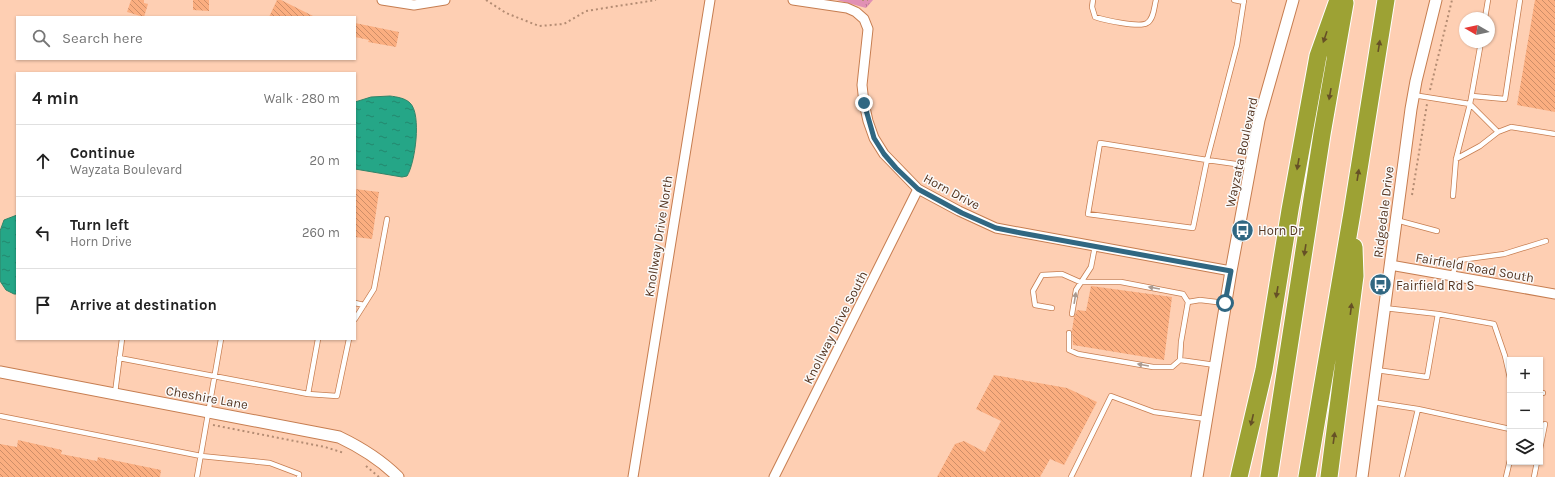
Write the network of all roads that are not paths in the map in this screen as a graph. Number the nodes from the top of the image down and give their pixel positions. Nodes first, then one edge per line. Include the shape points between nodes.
1 (382, 0) edge
2 (445, 0) edge
3 (710, 0) edge
4 (793, 0) edge
5 (1093, 0) edge
6 (1156, 0) edge
7 (1234, 0) edge
8 (1293, 0) edge
9 (1338, 0) edge
10 (1346, 0) edge
11 (1386, 0) edge
12 (1436, 0) edge
13 (1488, 0) edge
14 (1520, 0) edge
15 (1244, 1) edge
16 (1486, 12) edge
17 (1480, 48) edge
18 (1413, 95) junction
19 (1472, 96) junction
20 (1470, 104) junction
21 (1498, 132) junction
22 (1555, 134) edge
23 (1456, 159) junction
24 (1207, 160) junction
25 (1250, 166) junction
26 (918, 189) junction
27 (1453, 196) dead end
28 (1352, 213) junction
29 (387, 219) dead end
30 (1396, 220) junction
31 (1437, 231) dead end
32 (1546, 241) dead end
33 (1095, 246) junction
34 (1390, 265) junction
35 (1231, 271) junction
36 (1451, 276) junction
37 (1080, 282) junction
38 (1555, 294) edge
39 (1188, 302) junction
40 (356, 303) edge
41 (1225, 303) junction
42 (364, 305) junction
43 (1052, 308) dead end
44 (1384, 308) junction
45 (1072, 314) dead end
46 (1438, 314) junction
47 (356, 317) edge
48 (1069, 333) dead end
49 (122, 340) edge
50 (221, 340) edge
51 (318, 340) edge
52 (349, 340) edge
53 (119, 358) junction
54 (1180, 360) junction
55 (1327, 364) junction
56 (1215, 365) junction
57 (1507, 365) edge
58 (1288, 366) junction
59 (1376, 370) junction
60 (0, 372) edge
61 (215, 376) junction
62 (308, 394) junction
63 (115, 395) junction
64 (1372, 402) junction
65 (1418, 409) junction
66 (208, 412) junction
67 (0, 416) edge
68 (1206, 419) junction
69 (1545, 424) dead end
70 (1507, 428) edge
71 (1543, 434) edge
72 (201, 456) junction
73 (1509, 465) edge
74 (1536, 465) edge
75 (197, 477) edge
76 (299, 477) edge
77 (398, 477) edge
78 (632, 477) edge
79 (774, 477) edge
80 (1071, 477) edge
81 (1197, 477) edge
82 (1239, 477) edge
83 (1261, 477) edge
84 (1269, 477) edge
85 (1307, 477) edge
86 (1315, 477) edge
87 (1329, 477) edge
88 (1362, 477) edge
89 (1402, 477) edge
90 (1506, 477) edge
91 (1534, 477) edge

1 - 2 street via 414,5
3 - 78 street, Knollway Drive North
4 - 26 street, Horn Drive via 847,8 864,19 868,29 862,85 868,121 874,138 884,154
5 - 6 lane via 1095,17 1139,25 1148,23
7 - 15 lane
8 - 25 street, Wayzata Boulevard via 1259,120
9 -> 82 highway via 1318,56 1264,370
10 -> 58 highway via 1322,134
28 -> 11 highway
12 - 18 street, Ridgedale Drive
13 - 16 lane
14 - 19 lane via 1504,99
15 - 24 lane via 1237,45
17 - 19 lane
18 - 20 lane
18 - 30 street, Ridgedale Drive
19 - 20 lane
20 - 21 lane
20 - 23 lane
21 - 22 lane via 1511,127
21 - 23 lane via 1480,146
23 - 27 lane
24 - 24 lane via 1100,143 1088,214 1193,228
24 - 25 lane
25 - 35 street, Wayzata Boulevard
26 - 33 street, Horn Drive via 996,228
26 - 79 street, Knollway Drive South
28 - 55 highway
87 -> 28 highway via 1355,276
29 - 42 lane via 374,289
30 - 31 lane
30 - 34 street, Ridgedale Drive
32 - 36 lane via 1504,254 1460,260
33 - 35 street, Horn Drive
33 - 37 lane via 1091,267
34 - 36 street, Fairfield Road South
34 - 44 street, Ridgedale Drive
35 - 41 street, Wayzata Boulevard
36 - 38 street, Fairfield Road South
39 -> 37 lane via 1183,294 1120,282
37 - 43 lane via 1062,274 1042,275 1033,291 1035,305
45 -> 37 lane
39 - 41 lane via 1200,300
39 - 54 lane
40 - 42 lane
41 - 56 street, Wayzata Boulevard
42 - 47 lane
44 - 46 lane
44 - 59 street, Ridgedale Drive
46 - 57 lane via 1494,324
46 - 59 lane via 1427,377
54 -> 48 lane via 1172,367 1152,367 1078,354 1069,350
49 - 53 lane
50 - 61 lane
51 - 62 lane
52 - 62 lane via 337,396
53 - 61 lane
53 - 63 lane
54 - 56 lane
55 - 85 highway
55 - 86 highway
56 - 68 street, Wayzata Boulevard
58 - 83 highway
58 - 84 highway
59 - 64 street, Ridgedale Drive
60 - 63 street, Cheshire Lane
61 - 62 lane
61 - 66 lane
63 - 66 street, Cheshire Lane
64 - 65 lane
64 - 88 street, Ridgedale Drive
65 - 70 lane
65 - 89 lane
66 - 72 lane
66 - 77 street, Cheshire Lane via 339,438 363,448 382,461
67 - 72 lane
68 - 80 lane via 1154,412 1111,396
68 - 81 street, Wayzata Boulevard
69 - 71 lane
72 - 75 lane
72 - 76 lane via 270,463 299,474
73 - 90 lane
74 - 91 lane

